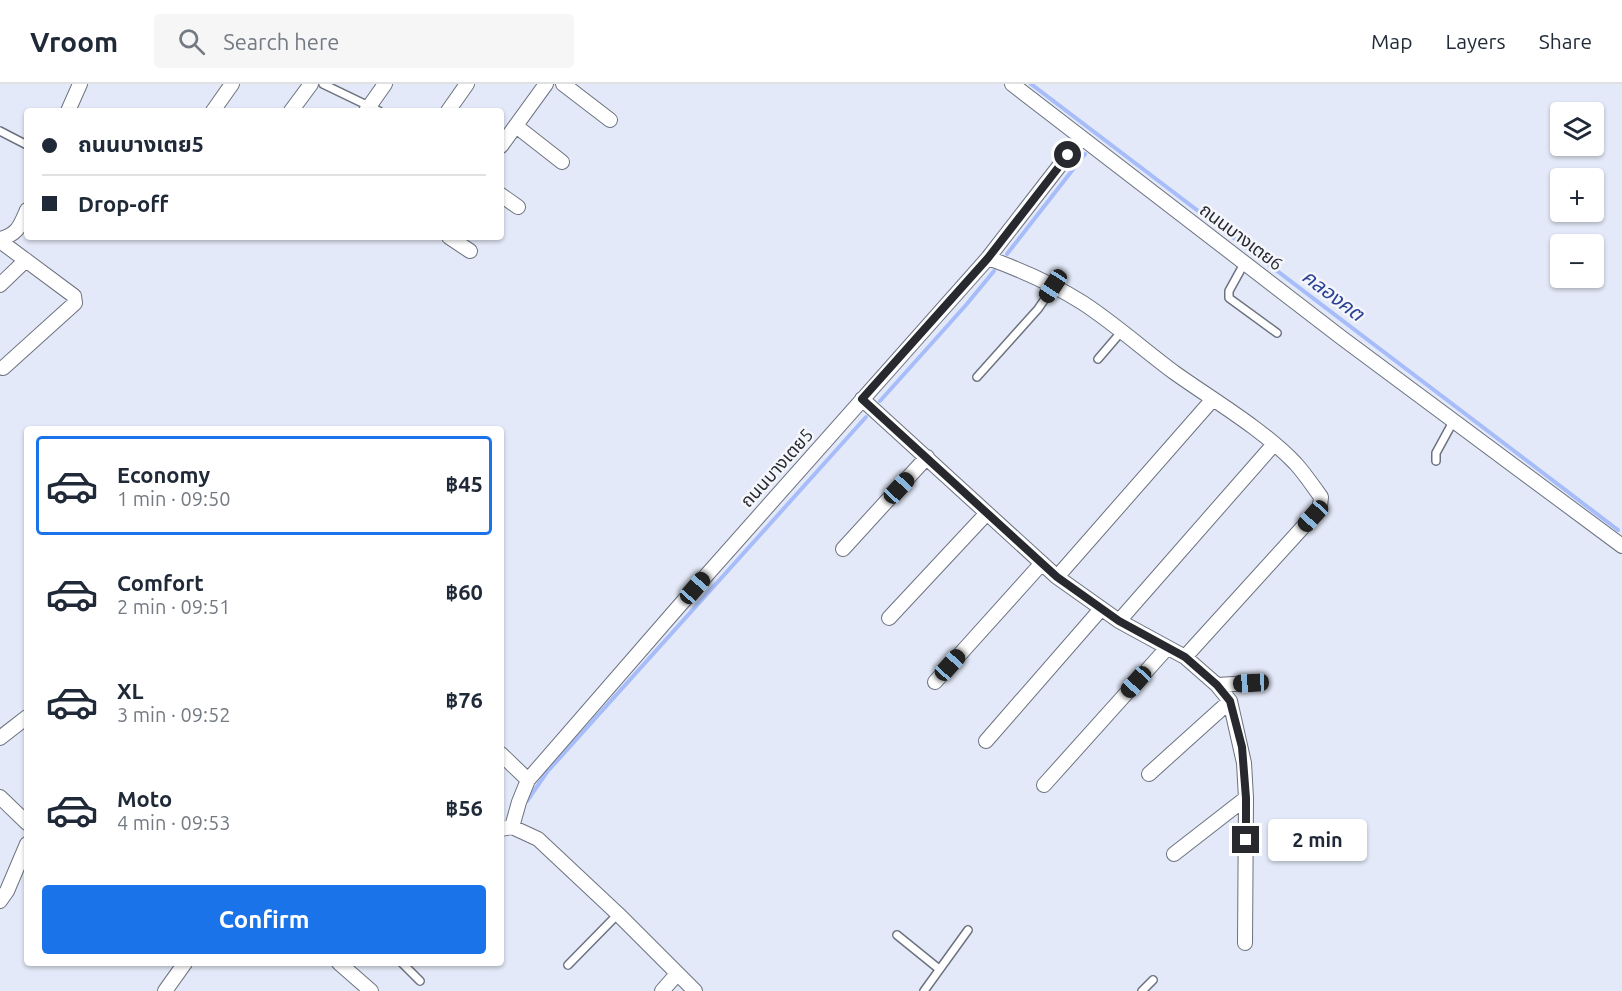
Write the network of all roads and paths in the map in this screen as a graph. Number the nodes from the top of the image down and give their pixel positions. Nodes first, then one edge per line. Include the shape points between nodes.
1 (80, 84) edge
2 (232, 84) edge
3 (311, 84) edge
4 (323, 84) edge
5 (385, 84) edge
6 (467, 84) edge
7 (546, 84) edge
8 (563, 84) edge
9 (1012, 84) edge
10 (69, 108) edge
11 (215, 108) edge
12 (293, 108) edge
13 (369, 108) edge
14 (372, 108) edge
15 (450, 108) edge
16 (610, 120) dead end
17 (516, 126) junction
18 (0, 131) edge
19 (1081, 138) junction
20 (504, 142) edge
21 (24, 143) edge
22 (562, 162) dead end
23 (504, 197) edge
24 (518, 207) dead end
25 (24, 217) edge
26 (0, 240) edge
27 (454, 240) edge
28 (470, 251) dead end
29 (988, 258) junction
30 (26, 260) junction
31 (1245, 262) junction
32 (0, 285) edge
33 (1053, 286) junction
34 (1122, 331) junction
35 (1277, 333) dead end
36 (1098, 359) dead end
37 (3, 368) dead end
38 (977, 377) dead end
39 (862, 399) junction
40 (1213, 399) junction
41 (1454, 420) junction
42 (1275, 444) junction
43 (927, 458) junction
44 (1436, 461) dead end
45 (987, 513) junction
46 (1622, 545) edge
47 (843, 549) dead end
48 (1042, 563) junction
49 (1057, 577) junction
50 (1101, 609) junction
51 (889, 618) dead end
52 (1119, 621) junction
53 (1167, 648) junction
54 (1185, 657) junction
55 (935, 682) dead end
56 (1251, 683) dead end
57 (1217, 685) junction
58 (1230, 701) junction
59 (24, 719) edge
60 (0, 738) edge
61 (986, 741) dead end
62 (504, 757) edge
63 (1149, 774) dead end
64 (528, 780) junction
65 (1044, 784) dead end
66 (0, 797) edge
67 (1246, 798) junction
68 (24, 817) edge
69 (507, 828) edge
70 (24, 852) edge
71 (1174, 854) dead end
72 (0, 901) edge
73 (618, 914) junction
74 (968, 930) dead end
75 (897, 935) dead end
76 (1245, 943) dead end
77 (568, 965) dead end
78 (183, 966) edge
79 (342, 966) edge
80 (405, 966) edge
81 (939, 969) junction
82 (677, 974) junction
83 (1152, 980) dead end
84 (420, 981) dead end
85 (165, 991) edge
86 (371, 991) edge
87 (662, 991) edge
88 (695, 991) edge
89 (924, 991) edge
90 (1142, 991) edge

1 - 10 street
2 - 11 street
3 - 12 street
4 - 13 lane
5 - 14 street
6 - 15 street
7 - 17 street
8 - 16 street
9 - 19 street, ถนนบางเตย6
17 - 20 street
17 - 22 street
18 - 21 lane
19 - 29 street, ถนนบางเตย5
19 - 31 street, ถนนบางเตย6
23 - 24 street
25 - 26 street via 13,236
26 - 30 street
27 - 28 street
29 - 33 street
29 - 39 street, ถนนบางเตย5
30 - 32 street
30 - 37 street via 74,296 75,303
31 - 35 lane via 1229,298
31 - 41 street, ถนนบางเตย6
33 - 34 street
33 - 38 lane via 1032,316
34 - 36 lane
34 - 40 street
39 - 43 street
39 - 64 street, ถนนบางเตย5
40 - 42 street
40 - 49 street
41 - 44 lane via 1436,453
41 - 46 street, ถนนบางเตย6
42 - 52 street
42 - 54 street via 1321,497 1320,506
43 - 45 street
43 - 47 street
45 - 48 street
45 - 51 street
48 - 49 street
48 - 55 street
49 - 50 street
50 - 52 street
50 - 61 street
52 - 53 street
53 - 54 street
53 - 65 street
54 - 57 street
56 - 57 street
57 - 58 street
58 - 63 street
58 - 67 street via 1244,763
59 - 60 street
62 - 64 street
64 - 69 street, ถนนบางเตย5
66 - 68 street
67 - 71 street
67 - 76 street
69 - 73 street via 525,831 538,839
70 - 72 street
73 - 77 lane
73 - 82 street
74 - 81 lane
75 - 81 lane
78 - 85 street
79 - 86 street
80 - 84 lane
81 - 89 lane
82 - 87 street
82 - 88 street
83 - 90 lane

